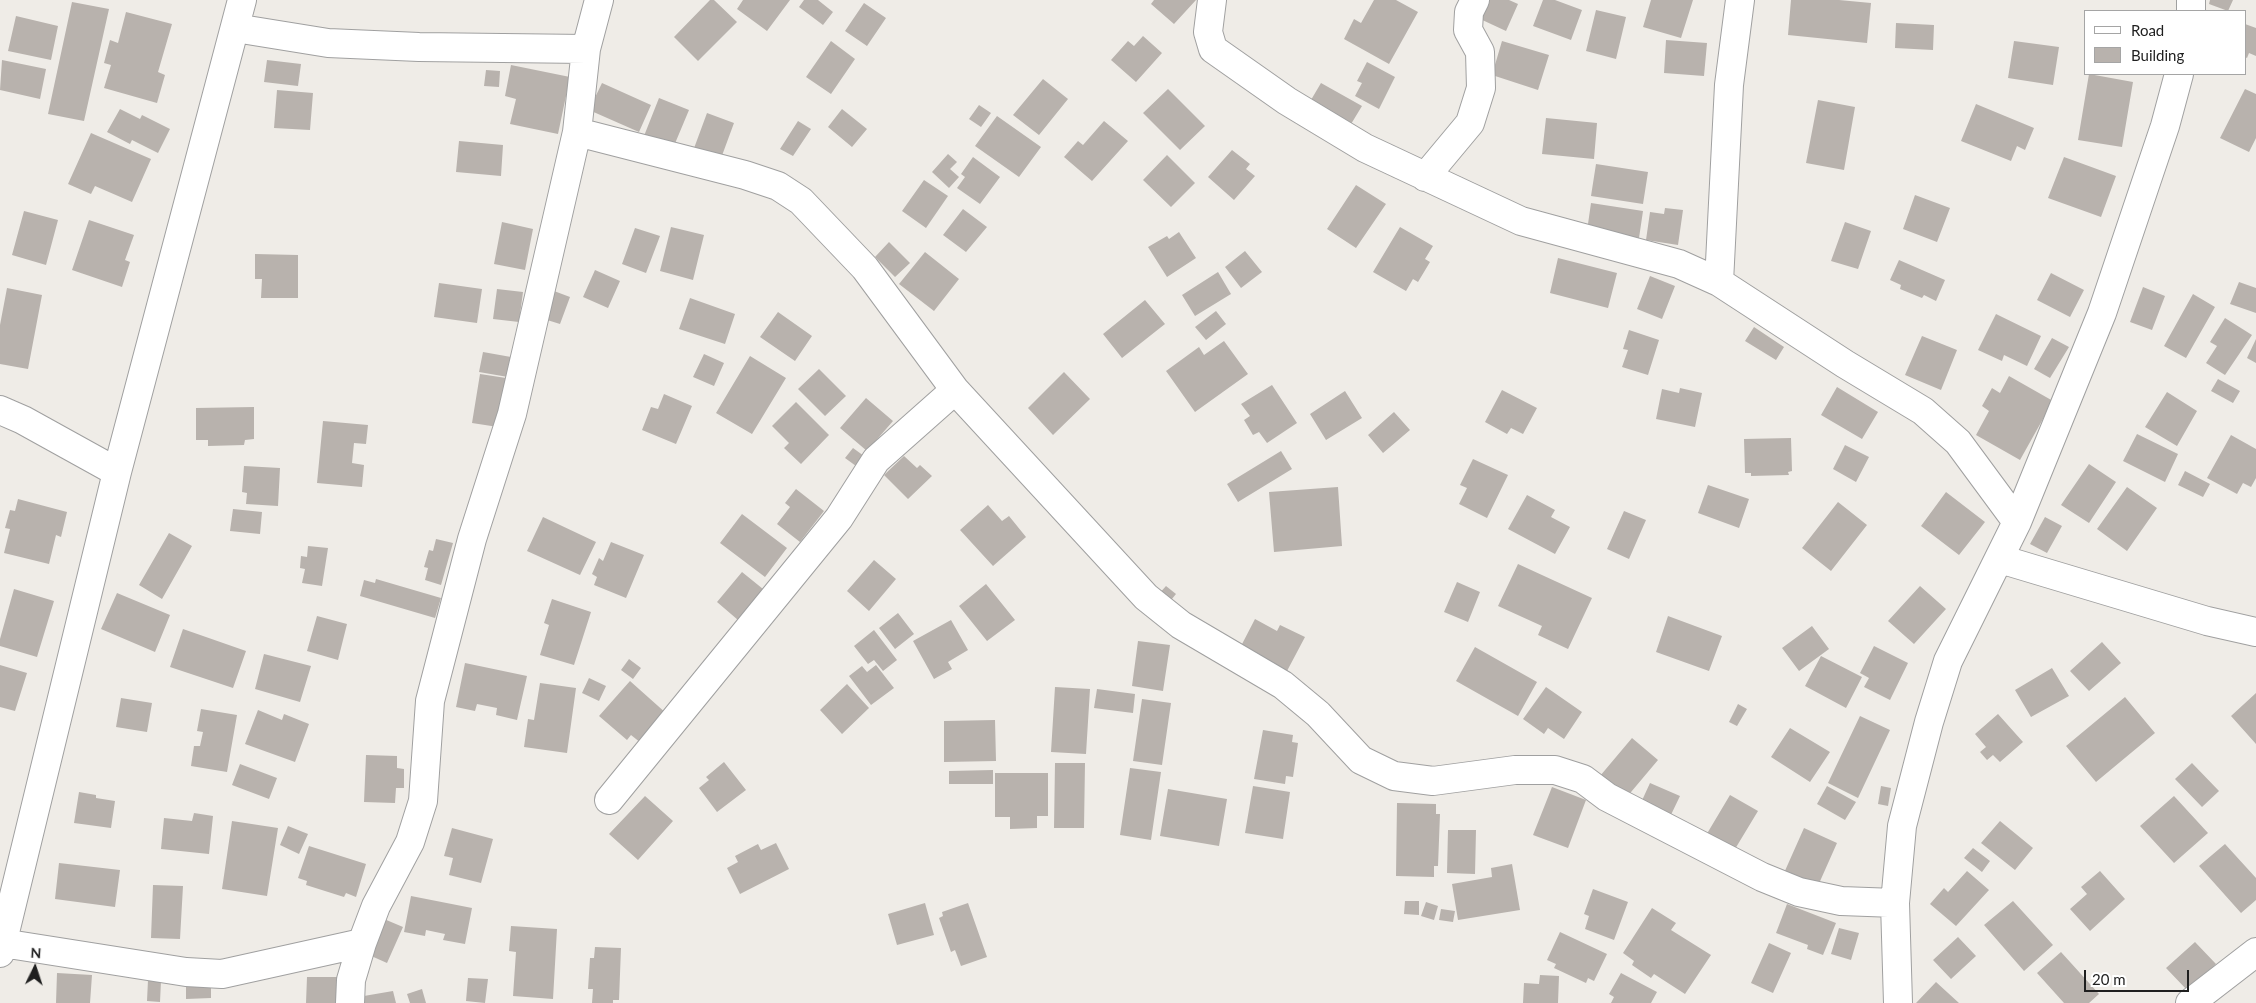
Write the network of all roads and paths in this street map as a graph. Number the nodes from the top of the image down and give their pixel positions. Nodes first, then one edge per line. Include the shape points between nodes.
1 (242, 0) edge
2 (599, 0) edge
3 (1212, 0) edge
4 (1475, 0) edge
5 (1740, 0) edge
6 (235, 28) junction
7 (586, 49) junction
8 (2179, 75) edge
9 (576, 132) junction
10 (1424, 177) junction
11 (1720, 282) junction
12 (955, 390) junction
13 (0, 410) edge
14 (117, 472) junction
15 (2017, 522) junction
16 (2000, 559) junction
17 (2256, 632) edge
18 (609, 800) dead end
19 (13, 846) edge
20 (1895, 903) junction
21 (362, 943) junction
22 (1, 948) edge
23 (2256, 952) edge
24 (350, 1003) edge
25 (1898, 1003) edge
26 (2190, 1003) edge

1 - 6 street
2 - 7 street
3 - 10 street via 1208,32 1213,49 1295,106 1365,148
4 - 10 street via 1468,12 1468,30 1480,52 1482,88 1470,123
5 - 11 street via 1729,85
6 - 7 street via 328,43 419,48
6 - 14 street
7 - 9 street
8 - 15 street via 2165,126 2102,313
9 - 12 street via 778,186 800,201 865,268
9 - 21 street via 512,414 472,539 430,701 423,800 410,842 376,906
10 - 11 street via 1520,221 1679,264
11 - 15 street via 1923,411 1958,442
12 - 18 street via 876,460 839,518
12 - 20 street via 1146,598 1181,625 1283,685 1318,714 1361,760 1394,776 1433,781 1515,770 1555,770 1584,778 1607,797 1762,877 1799,892 1841,901
13 - 14 street
14 - 19 street
15 - 16 street
16 - 17 street via 2207,621
16 - 20 street via 1948,661 1929,722 1902,826
19 - 22 street
20 - 25 street
21 - 22 street via 222,974
21 - 24 street via 351,980
23 - 26 street

